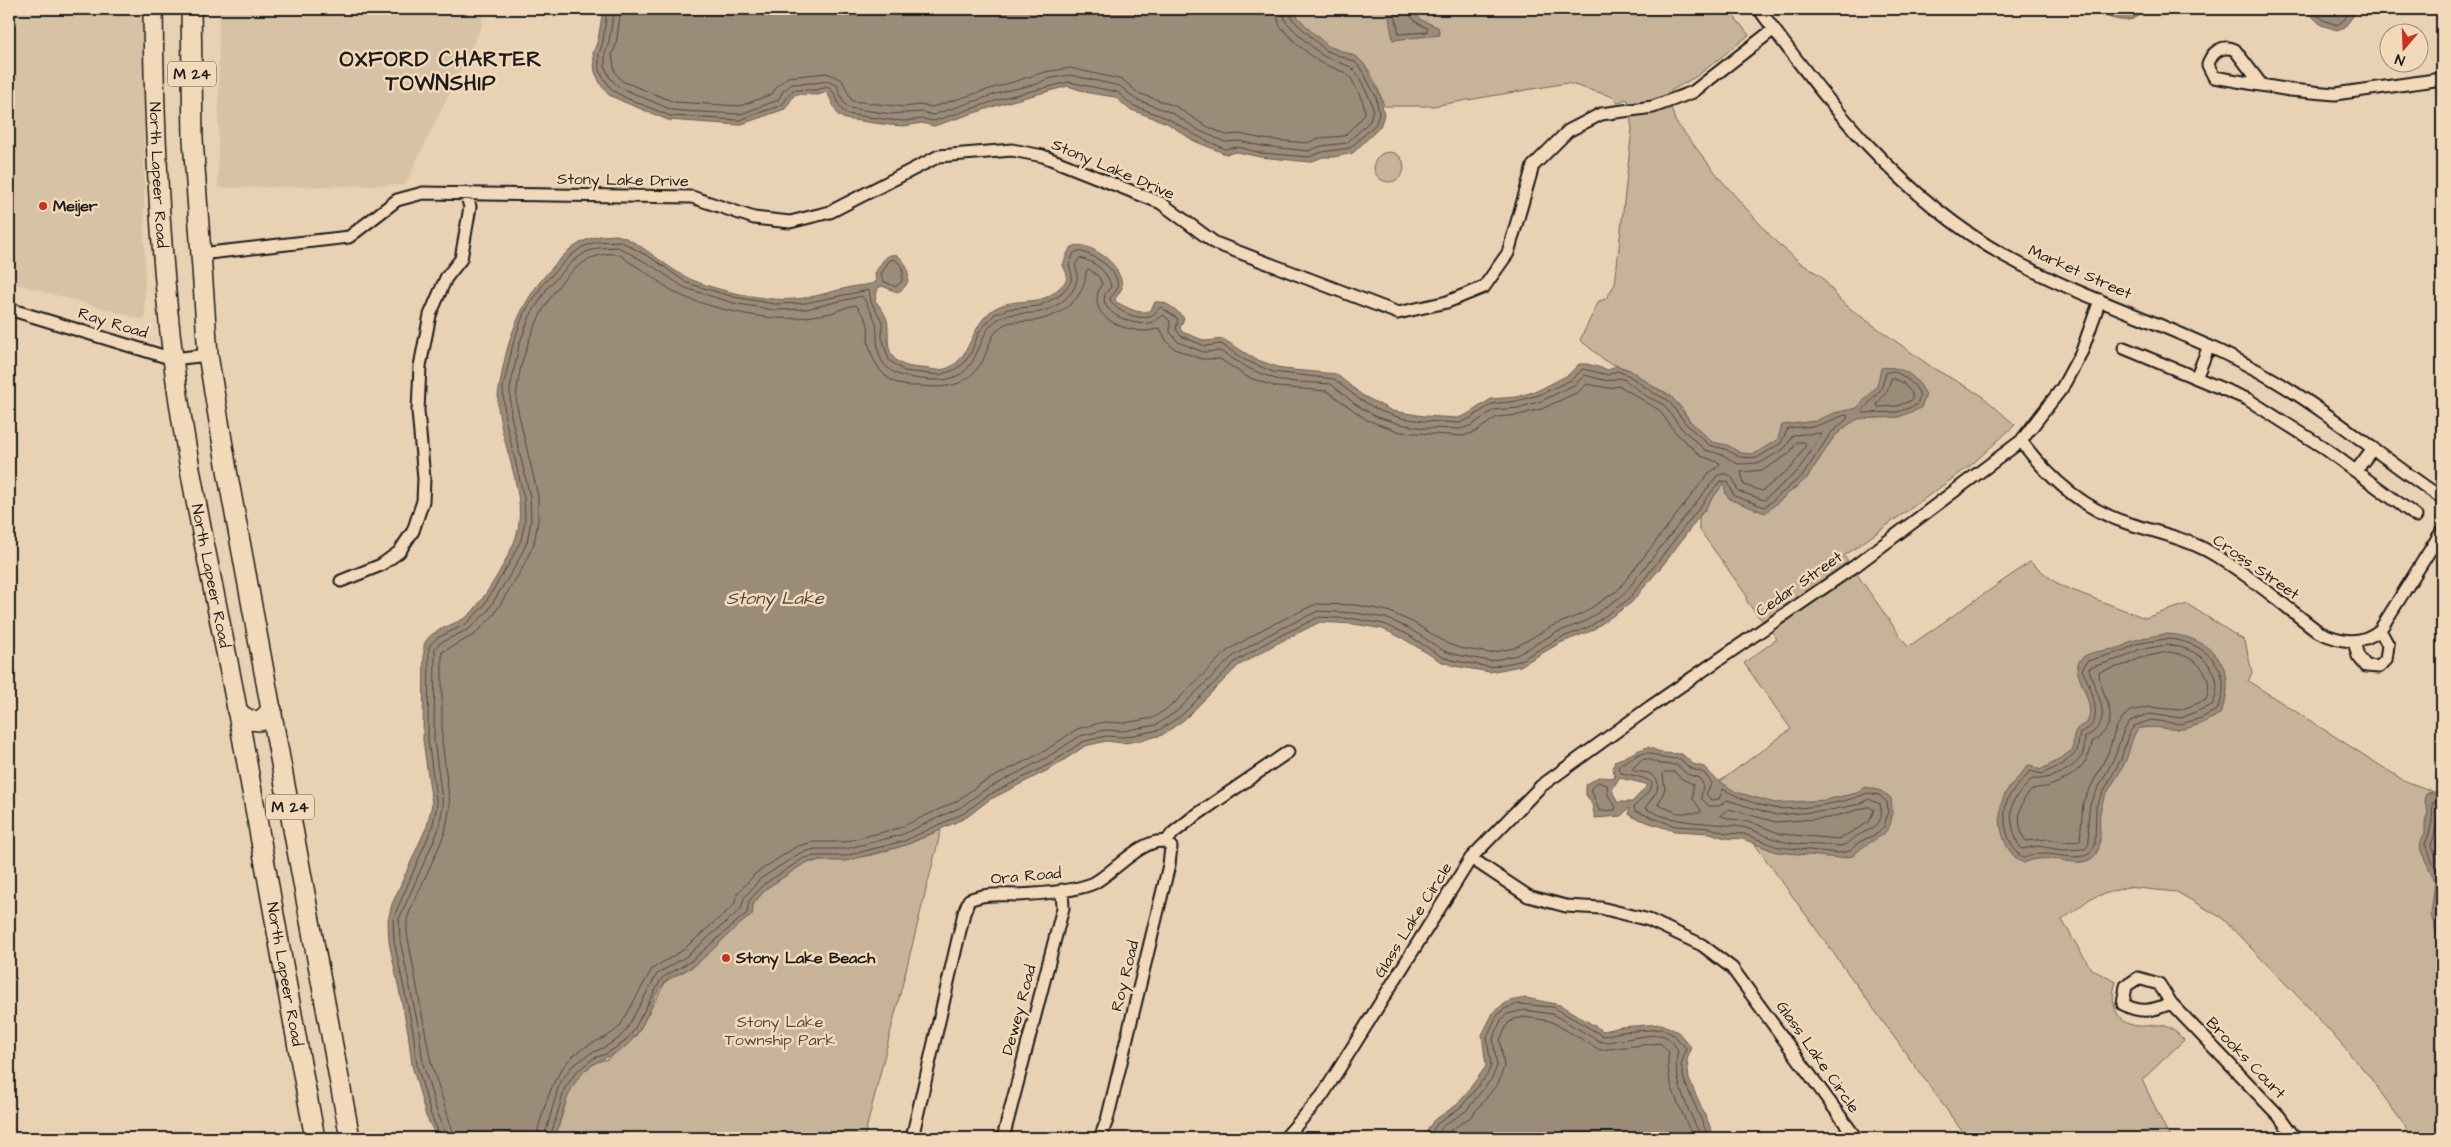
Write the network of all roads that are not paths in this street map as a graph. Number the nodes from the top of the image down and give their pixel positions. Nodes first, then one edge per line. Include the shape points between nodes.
1 (153, 9) edge
2 (191, 9) edge
3 (1759, 9) edge
4 (1774, 30) junction
5 (2442, 79) edge
6 (2261, 84) dead end
7 (466, 193) junction
8 (200, 254) junction
9 (2100, 300) junction
10 (9, 309) edge
11 (2209, 346) junction
12 (2124, 348) dead end
13 (208, 355) junction
14 (173, 359) junction
15 (2196, 378) junction
16 (2021, 440) junction
17 (2373, 448) junction
18 (2356, 471) junction
19 (2442, 498) edge
20 (2416, 516) dead end
21 (2442, 532) edge
22 (341, 581) dead end
23 (2380, 630) junction
24 (2354, 642) junction
25 (272, 710) junction
26 (237, 711) junction
27 (1288, 752) dead end
28 (1166, 842) junction
29 (1471, 858) junction
30 (1062, 890) junction
31 (2171, 1003) dead end
32 (315, 1138) edge
33 (350, 1138) edge
34 (912, 1138) edge
35 (1003, 1138) edge
36 (1100, 1138) edge
37 (1285, 1138) edge
38 (1856, 1138) edge
39 (2295, 1138) edge

1 - 14 main road, North Lapeer Road / M 24 via 154,105
2 - 8 main road, M 24 via 193,139
3 - 4 street, Market Street
4 - 7 street, Stony Lake Drive via 1693,92 1653,106 1601,114 1568,131 1533,166 1508,253 1484,287 1446,302 1398,314 1214,243 1161,203 1043,156 1012,150 940,156 830,212 790,222 754,218 692,197
4 - 9 street, Market Street via 1865,144 1933,206 2006,256
5 - 6 street via 2336,94
7 - 8 street, Stony Lake Drive via 423,193 397,200 349,237
7 - 22 street via 470,207 461,258 446,278 430,315 420,366 418,411 423,501 413,531 399,552 382,565
8 - 13 main road, M 24
9 - 11 street, Market Street
9 - 16 street, Cedar Street via 2082,351 2062,388
10 - 14 street, Ray Road
11 - 15 street
11 - 17 street, Market Street via 2274,380
12 - 15 street
13 - 14 street, Ray Road
13 - 25 main road, M 24
14 - 26 main road, North Lapeer Road / M 24 via 194,494
15 - 18 street via 2247,399
16 - 24 street, Cross Street via 2058,482 2101,513 2204,549 2225,561 2319,632 2336,640
16 - 29 street, Cedar Street via 1855,566 1541,786
17 - 18 street
17 - 19 street, Market Street
18 - 20 street
21 - 23 street
23 - 24 street via 2371,638
23 - 24 street via 2388,645 2386,660 2379,667 2366,666 2358,656
25 - 26 main road via 260,721 248,720
25 - 33 main road, M 24
26 - 32 main road, North Lapeer Road / M 24
27 - 28 street, Ora Road via 1192,818
28 - 30 street, Ora Road via 1154,842 1094,883
28 - 36 street, Roy Road via 1171,847 1170,865
29 - 37 street, Glass Lake Circle via 1322,1096
29 - 38 street, Glass Lake Circle via 1528,896 1649,920 1702,945 1738,975
30 - 34 street, Ora Road via 980,896 969,900
30 - 35 street, Dewey Road via 1063,908
31 - 39 street, Brooks Court via 2279,1116

